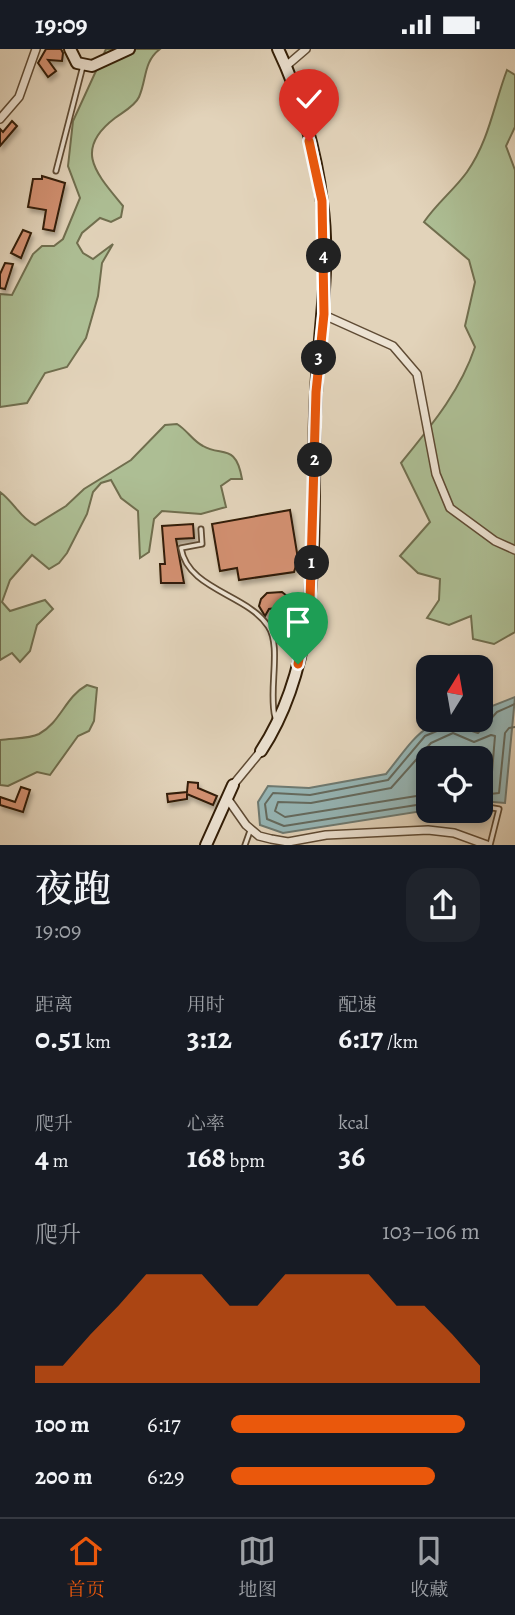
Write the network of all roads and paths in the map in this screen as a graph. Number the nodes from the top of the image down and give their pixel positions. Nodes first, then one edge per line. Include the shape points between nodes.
1 (36, 49) edge
2 (70, 49) edge
3 (130, 49) edge
4 (278, 49) edge
5 (306, 49) edge
6 (83, 66) junction
7 (285, 67) junction
8 (0, 120) edge
9 (56, 171) dead end
10 (324, 314) junction
11 (201, 529) dead end
12 (515, 550) edge
13 (279, 725) junction
14 (261, 751) joint
15 (233, 785) joint
16 (227, 798) junction
17 (493, 808) edge
18 (251, 829) junction
19 (206, 845) edge
20 (245, 845) edge
21 (489, 845) edge

1 - 8 street via 19,97
2 - 6 street via 72,59
3 - 6 street
4 - 7 street
5 - 7 street
6 - 9 lane
7 - 10 street via 322,201
10 - 12 street via 393,346 417,374 436,474 450,508
10 - 13 street via 316,392 310,602 298,664
11 - 13 lane via 202,544 181,548 182,554 187,566 268,626 274,643 272,693
13 - 14 street
14 - 15 street
15 - 16 street
16 - 18 street
16 - 19 street
17 - 21 lane via 499,809
18 - 20 lane
18 - 21 street via 259,836 288,842 326,835 428,830

